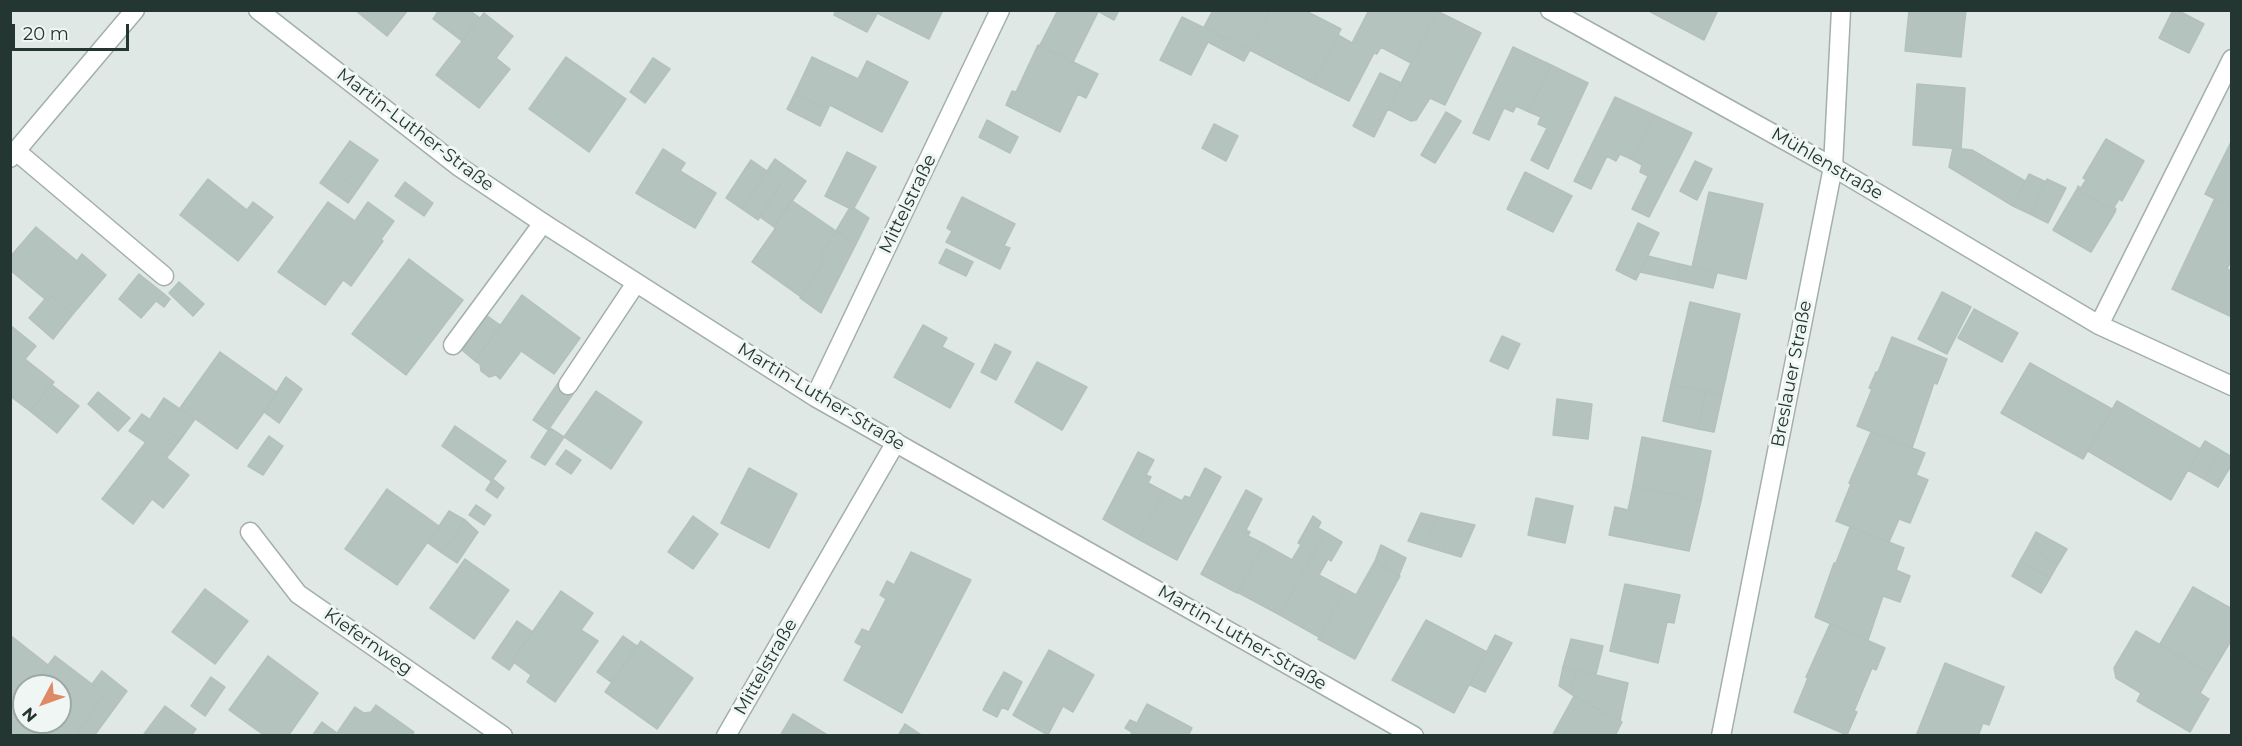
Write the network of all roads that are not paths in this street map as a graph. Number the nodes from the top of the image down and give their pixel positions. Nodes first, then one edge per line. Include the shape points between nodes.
1 (135, 10) edge
2 (258, 10) edge
3 (1000, 10) edge
4 (1551, 10) edge
5 (1841, 10) edge
6 (2232, 59) edge
7 (13, 154) edge
8 (1833, 167) junction
9 (543, 224) junction
10 (164, 276) dead end
11 (636, 283) junction
12 (2099, 325) junction
13 (453, 345) dead end
14 (568, 385) dead end
15 (2232, 386) edge
16 (815, 397) junction
17 (896, 442) junction
18 (250, 532) dead end
19 (503, 735) edge
20 (726, 735) edge
21 (1414, 735) edge
22 (1721, 735) edge

1 - 7 street
2 - 9 street, Martin-Luther-Straße via 458,166
3 - 16 street, Mittelstraße
4 - 8 street, Mühlenstraße
5 - 8 street, Breslauer Straße
6 - 12 street
7 - 10 street
8 - 12 street, Mühlenstraße
8 - 22 street, Breslauer Straße
9 - 11 street, Martin-Luther-Straße
9 - 13 street
11 - 14 street
11 - 16 street, Martin-Luther-Straße
12 - 15 street, Mühlenstraße
16 - 17 street, Martin-Luther-Straße
17 - 20 street, Mittelstraße
17 - 21 street, Martin-Luther-Straße
18 - 19 street, Kiefernweg via 298,594

